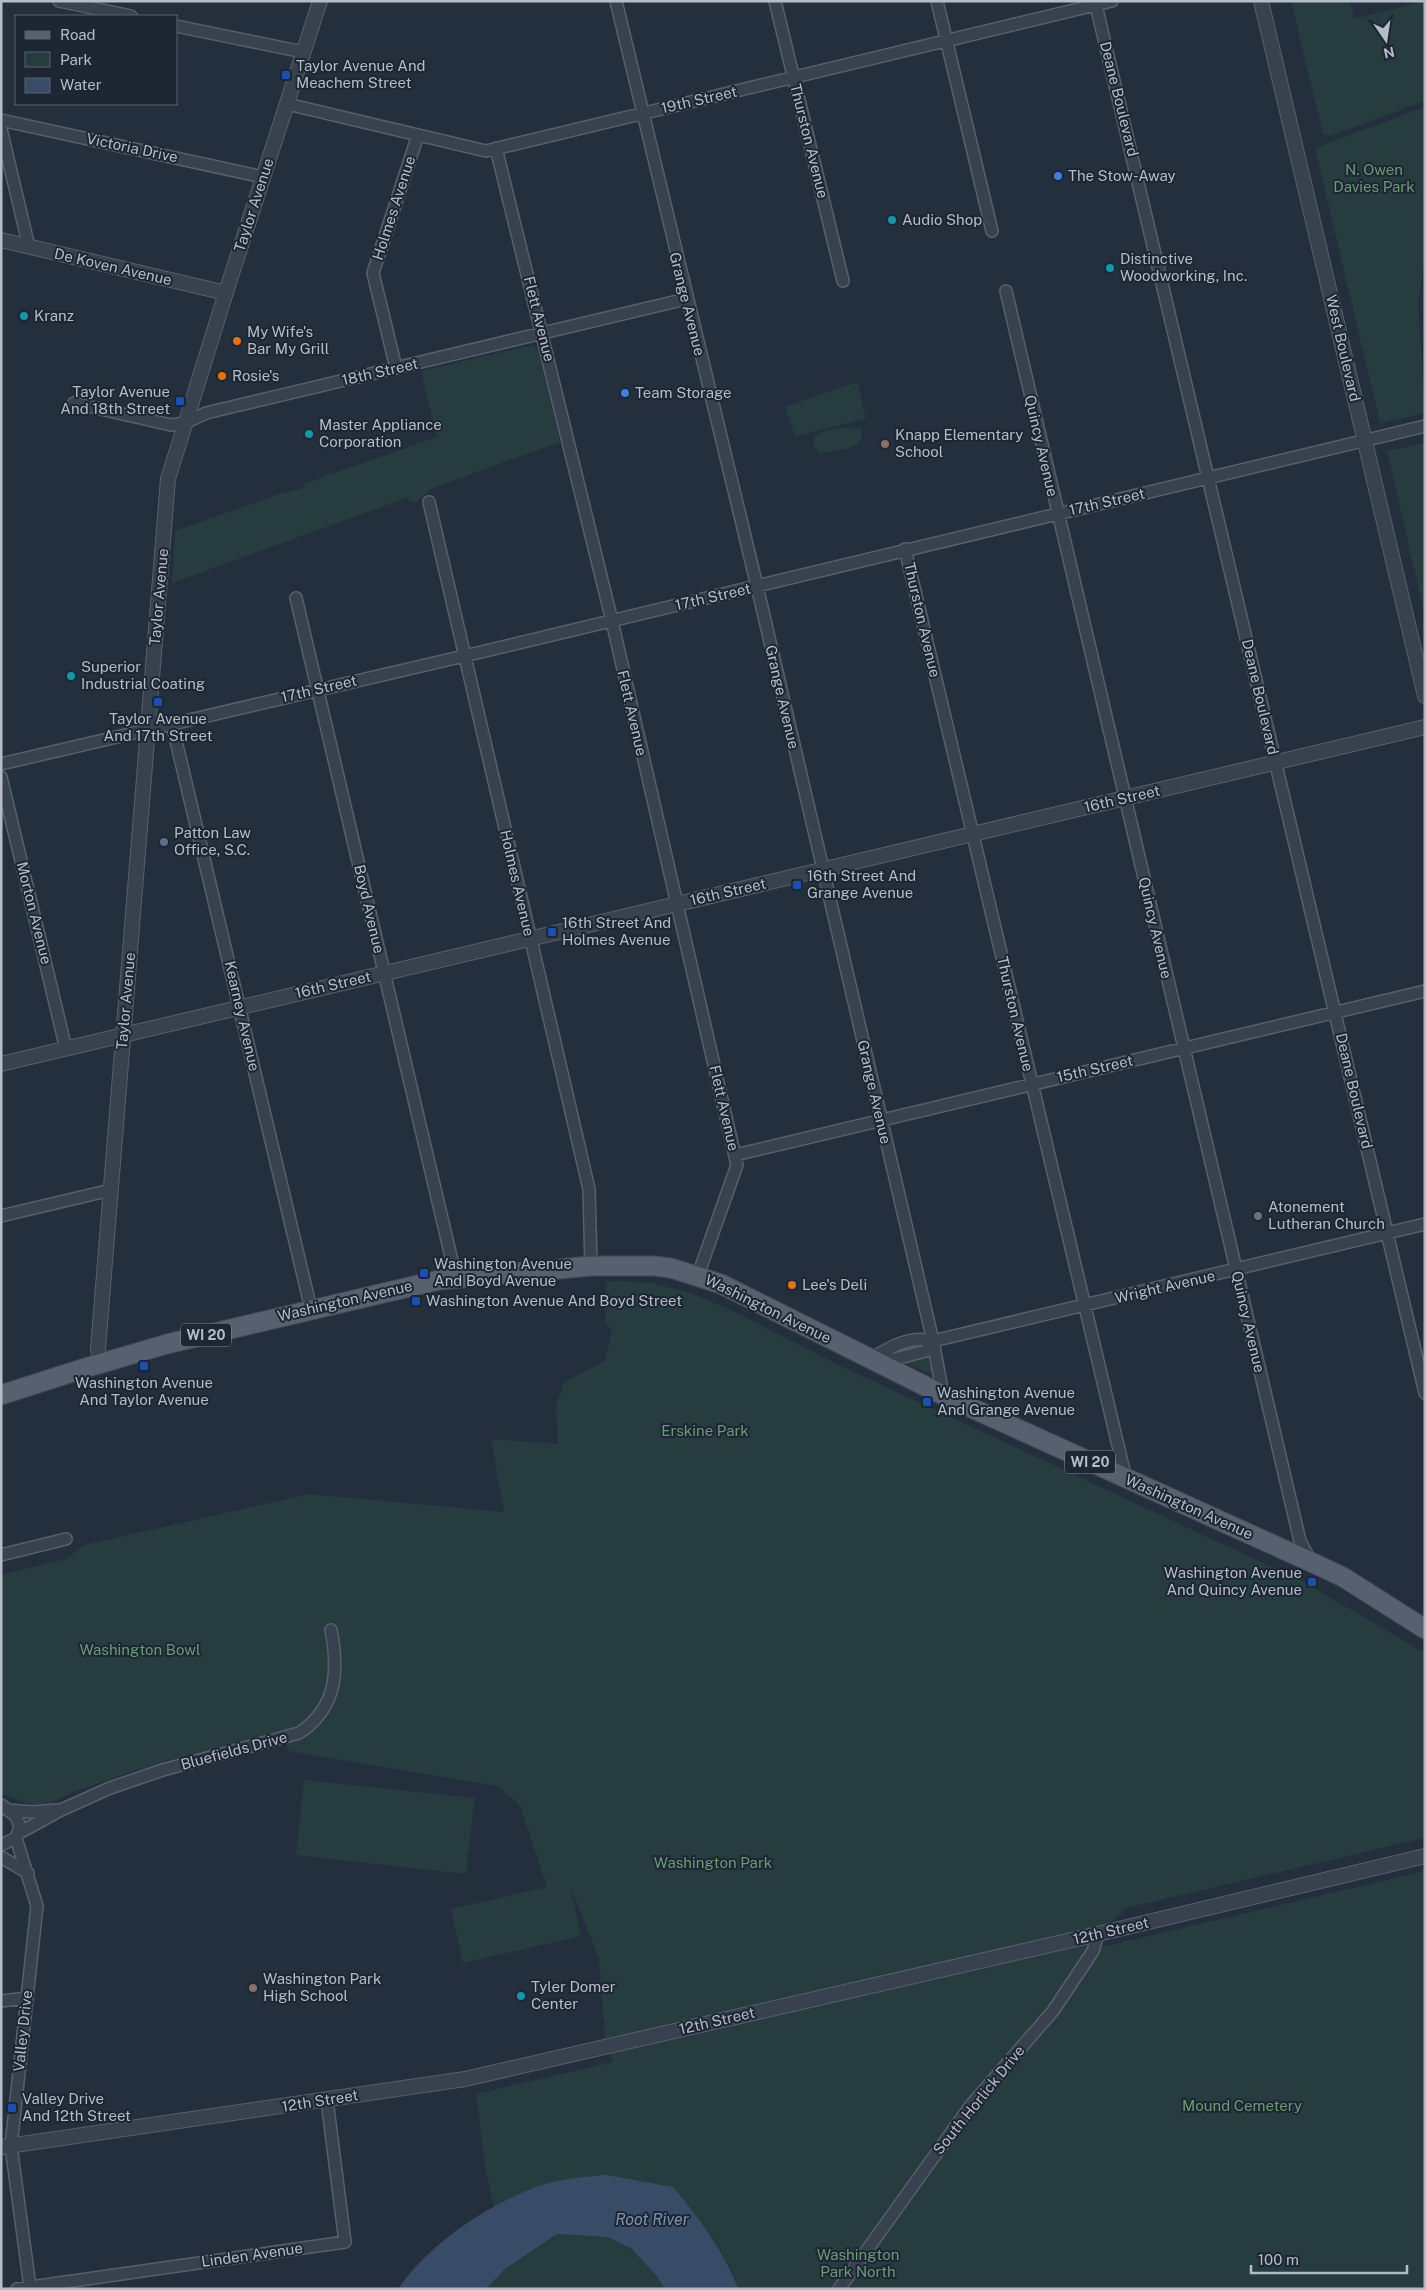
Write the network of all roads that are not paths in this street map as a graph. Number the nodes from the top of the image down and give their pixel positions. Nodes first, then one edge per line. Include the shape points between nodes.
1 (59, 1) edge
2 (320, 1) edge
3 (616, 1) edge
4 (775, 1) edge
5 (938, 1) edge
6 (1112, 1) edge
7 (1260, 1) edge
8 (1095, 3) edge
9 (126, 15) edge
10 (178, 26) edge
11 (947, 41) junction
12 (303, 52) junction
13 (793, 77) junction
14 (287, 104) junction
15 (642, 114) junction
16 (1, 120) edge
17 (1, 129) edge
18 (418, 135) junction
19 (496, 148) junction
20 (263, 177) junction
21 (992, 231) dead end
22 (1, 240) edge
23 (29, 247) junction
24 (843, 281) dead end
25 (1006, 291) dead end
26 (226, 293) junction
27 (686, 299) junction
28 (543, 334) junction
29 (396, 368) junction
30 (74, 403) dead end
31 (185, 423) junction
32 (1425, 426) edge
33 (1364, 440) junction
34 (1208, 477) junction
35 (429, 502) dead end
36 (1056, 513) junction
37 (905, 549) junction
38 (756, 586) junction
39 (296, 598) dead end
40 (612, 621) junction
41 (466, 656) junction
42 (319, 689) junction
43 (1425, 696) edge
44 (172, 724) junction
45 (1425, 727) edge
46 (148, 729) junction
47 (1275, 762) junction
48 (1, 764) edge
49 (1, 777) edge
50 (1124, 798) junction
51 (973, 834) junction
52 (821, 870) junction
53 (676, 904) junction
54 (530, 939) junction
55 (384, 973) junction
56 (1425, 991) edge
57 (240, 1008) junction
58 (1335, 1012) junction
59 (123, 1035) junction
60 (1184, 1048) junction
61 (66, 1049) junction
62 (1, 1064) edge
63 (1032, 1084) junction
64 (881, 1120) junction
65 (735, 1155) junction
66 (111, 1190) junction
67 (1, 1216) edge
68 (1425, 1224) edge
69 (1387, 1233) junction
70 (591, 1266) junction
71 (1236, 1270) junction
72 (698, 1275) junction
73 (456, 1278) junction
74 (1085, 1306) junction
75 (311, 1309) junction
76 (933, 1341) junction
77 (871, 1359) junction
78 (101, 1364) junction
79 (1425, 1394) edge
80 (1, 1395) edge
81 (944, 1395) junction
82 (1126, 1479) junction
83 (66, 1539) dead end
84 (1, 1555) edge
85 (1311, 1562) junction
86 (1425, 1629) edge
87 (331, 1630) dead end
88 (5, 1808) edge
89 (61, 1810) junction
90 (18, 1835) junction
91 (1, 1845) edge
92 (1425, 1856) edge
93 (1, 1857) edge
94 (28, 1873) junction
95 (1098, 1934) junction
96 (26, 1998) junction
97 (1, 2001) edge
98 (327, 2100) junction
99 (6, 2147) edge
100 (30, 2287) junction
101 (17, 2289) edge
102 (839, 2289) edge

1 - 9 street
2 - 12 street, Taylor Avenue
3 - 15 street, Grange Avenue
4 - 13 street, Thurston Avenue
5 - 11 street
6 - 8 street, 19th Street
7 - 33 street, West Boulevard
8 - 11 street, 19th Street
8 - 34 street, Deane Boulevard
10 - 12 street
11 - 13 street, 19th Street
11 - 21 street
12 - 14 street, Taylor Avenue
13 - 15 street, 19th Street
13 - 24 street, Thurston Avenue
14 - 18 street, 19th Street
14 - 20 street, Taylor Avenue
15 - 19 street, 19th Street
15 - 27 street, Grange Avenue
16 - 20 street, Victoria Drive
17 - 23 street
18 - 19 street, 19th Street via 486,151
18 - 29 street, Holmes Avenue via 373,274
19 - 28 street, Flett Avenue
20 - 26 street, Taylor Avenue
22 - 23 street, De Koven Avenue
23 - 26 street, De Koven Avenue
25 - 36 street, Quincy Avenue
26 - 31 street, Taylor Avenue
27 - 28 street, 18th Street
27 - 38 street, Grange Avenue
28 - 29 street, 18th Street
28 - 40 street, Flett Avenue
29 - 31 street, 18th Street via 206,413
30 - 31 street, 18th Street via 168,424
31 - 46 street, Taylor Avenue via 168,479
32 - 33 street, 17th Street
33 - 34 street, 17th Street
33 - 43 street, West Boulevard
34 - 36 street, 17th Street
34 - 47 street, Deane Boulevard
35 - 41 street, Holmes Avenue
36 - 37 street, 17th Street
36 - 50 street, Quincy Avenue
37 - 38 street, 17th Street
37 - 51 street, Thurston Avenue
38 - 40 street, 17th Street
38 - 52 street, Grange Avenue
39 - 42 street, Boyd Avenue
40 - 41 street, 17th Street
40 - 53 street, Flett Avenue
41 - 42 street, 17th Street
41 - 54 street, Holmes Avenue
42 - 44 street, 17th Street
42 - 55 street, Boyd Avenue
44 - 46 street, 17th Street
44 - 57 street, Kearney Avenue
45 - 47 street, 16th Street
46 - 48 street, 17th Street
46 - 59 street, Taylor Avenue
47 - 50 street, 16th Street
47 - 58 street, Deane Boulevard
49 - 61 street, Morton Avenue
50 - 51 street, 16th Street
50 - 60 street, Quincy Avenue
51 - 52 street, 16th Street
51 - 63 street, Thurston Avenue
52 - 53 street, 16th Street
52 - 64 street, Grange Avenue
53 - 54 street, 16th Street
53 - 65 street, Flett Avenue
54 - 55 street, 16th Street
54 - 70 street, Holmes Avenue via 589,1189
55 - 57 street, 16th Street
55 - 73 street, Boyd Avenue
56 - 58 street, 15th Street
57 - 59 street, 16th Street
57 - 75 street, Kearney Avenue
58 - 60 street, 15th Street
58 - 69 street, Deane Boulevard
59 - 61 street, 16th Street
59 - 66 street, Taylor Avenue
60 - 63 street, 15th Street
60 - 71 street, Quincy Avenue
61 - 62 street, 16th Street
63 - 64 street, 15th Street
63 - 74 street, Thurston Avenue
64 - 65 street, 15th Street
64 - 76 street, Grange Avenue
65 - 72 street, Flett Avenue via 738,1165
66 - 67 street
66 - 78 street, Taylor Avenue via 98,1349
68 - 69 street, Wright Avenue
69 - 71 street, Wright Avenue
69 - 79 street, Deane Boulevard
70 - 72 main road, Washington Avenue / WI 20 via 654,1266
70 - 73 main road, Washington Avenue / WI 20
71 - 74 street, Wright Avenue
71 - 85 street, Quincy Avenue via 1300,1541
72 - 77 main road, Washington Avenue / WI 20
73 - 75 main road, Washington Avenue / WI 20
74 - 76 street, Wright Avenue
74 - 82 street, Thurston Avenue
75 - 78 main road, Washington Avenue / WI 20 via 167,1344
76 - 77 street, Wright Avenue via 926,1351 895,1359
76 - 81 street, Grange Avenue
77 - 81 main road, Washington Avenue / WI 20
78 - 80 main road, Washington Avenue / WI 20
81 - 82 main road, Washington Avenue / WI 20
82 - 85 main road, Washington Avenue / WI 20
83 - 84 street
85 - 86 main road, Washington Avenue / WI 20
87 - 89 street, Bluefields Drive via 336,1672 330,1694 312,1725 282,1739 163,1770 110,1788
88 - 89 street, Bluefields Drive via 33,1812
88 - 90 street, Valley Drive via 18,1821
89 - 90 street, Bluefields Drive
90 - 91 street, Bluefields Drive
90 - 94 street, Valley Drive
92 - 95 street, 12th Street
93 - 94 street
94 - 96 street, Valley Drive via 37,1906
95 - 98 street, 12th Street via 465,2079
95 - 102 street, South Horlick Drive via 1093,1951 1053,2011 971,2105
96 - 97 street
96 - 99 street, Valley Drive
98 - 99 street, 12th Street
98 - 100 street, Linden Avenue via 345,2242
99 - 100 street, Valley Drive
100 - 101 street, Linden Avenue

